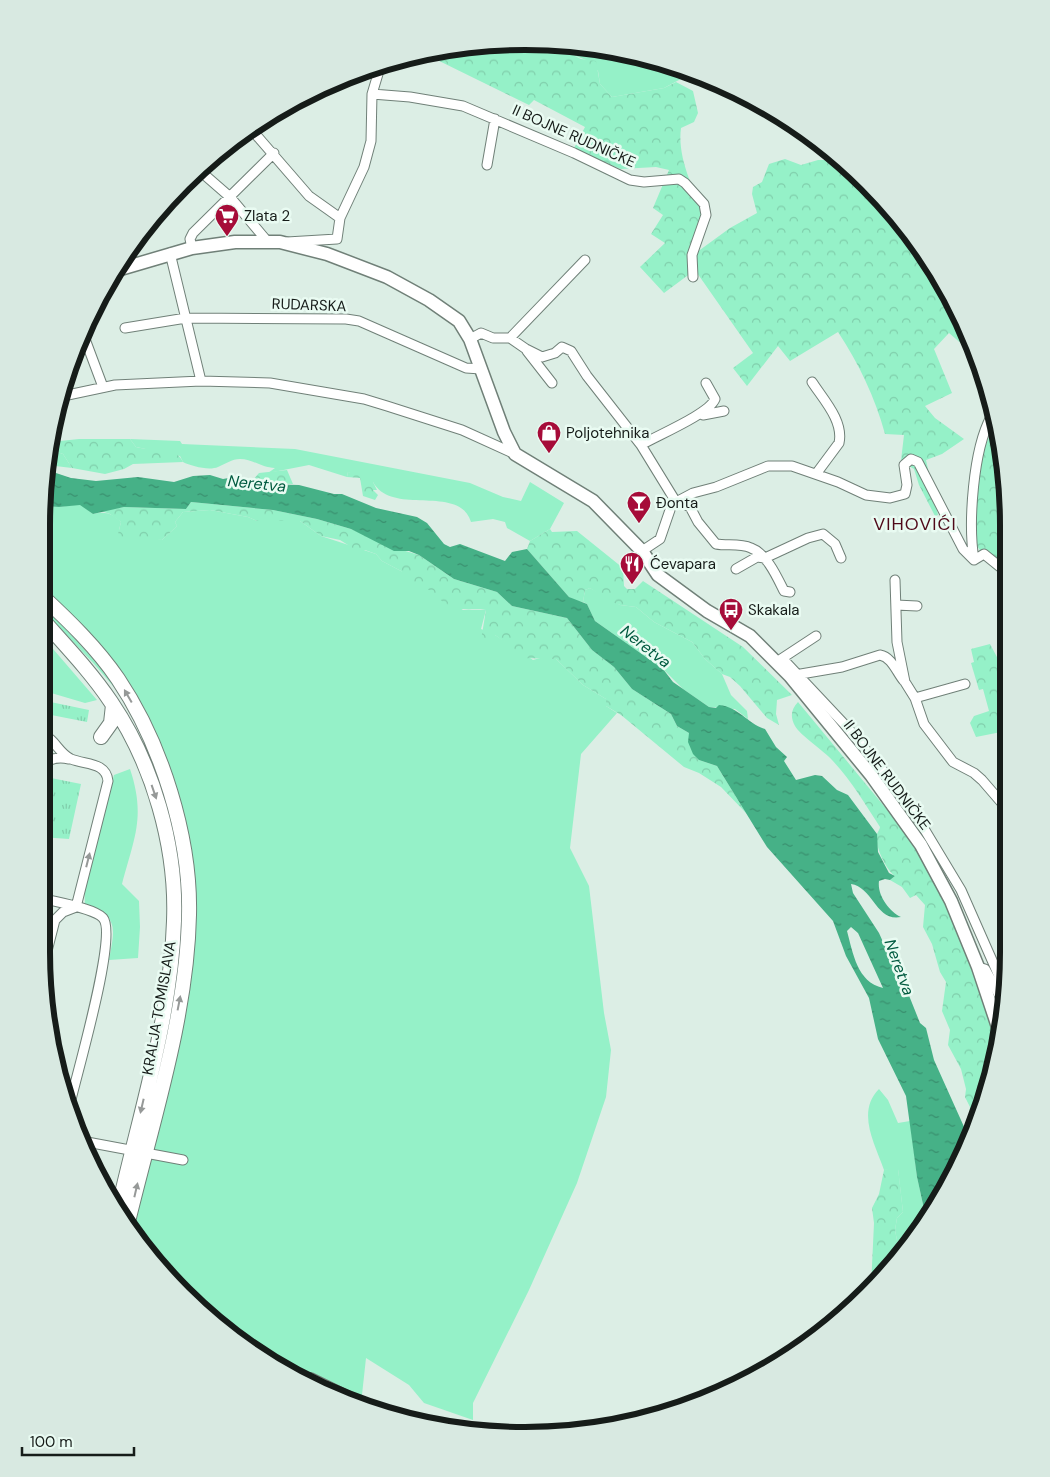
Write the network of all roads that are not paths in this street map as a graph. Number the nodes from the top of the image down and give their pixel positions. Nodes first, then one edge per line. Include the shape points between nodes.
1 (378, 74) dead end
2 (372, 94) junction
3 (495, 119) junction
4 (256, 134) edge
5 (274, 153) junction
6 (487, 165) dead end
7 (205, 175) edge
8 (230, 197) junction
9 (340, 218) junction
10 (274, 242) junction
11 (192, 248) junction
12 (170, 253) junction
13 (585, 260) dead end
14 (129, 262) edge
15 (692, 277) dead end
16 (186, 318) junction
17 (125, 328) dead end
18 (510, 338) junction
19 (470, 339) junction
20 (86, 343) edge
21 (526, 349) junction
22 (481, 369) junction
23 (202, 381) junction
24 (812, 382) dead end
25 (552, 383) dead end
26 (706, 383) dead end
27 (103, 386) junction
28 (68, 395) edge
29 (724, 411) dead end
30 (697, 416) junction
31 (989, 422) edge
32 (641, 445) junction
33 (516, 454) junction
34 (816, 474) junction
35 (677, 502) junction
36 (642, 551) junction
37 (764, 558) junction
38 (841, 558) dead end
39 (974, 560) junction
40 (1000, 567) edge
41 (736, 569) dead end
42 (895, 580) dead end
43 (790, 592) dead end
44 (50, 604) edge
45 (896, 605) junction
46 (917, 606) dead end
47 (50, 629) edge
48 (816, 636) dead end
49 (779, 661) junction
50 (795, 675) junction
51 (905, 682) junction
52 (965, 684) dead end
53 (914, 698) junction
54 (113, 705) junction
55 (101, 737) dead end
56 (50, 738) edge
57 (71, 759) junction
58 (50, 760) edge
59 (1000, 801) edge
60 (50, 900) edge
61 (76, 907) junction
62 (972, 917) junction
63 (961, 927) junction
64 (50, 940) edge
65 (978, 967) junction
66 (999, 977) edge
67 (998, 992) edge
68 (995, 1019) edge
69 (72, 1095) edge
70 (90, 1143) edge
71 (138, 1152) junction
72 (183, 1160) dead end
73 (121, 1202) edge
74 (129, 1214) edge

1 - 2 street
2 - 3 street, II BOJNE RUDNIČKE via 410,96
2 - 9 street via 370,141 364,168
3 - 6 street, II BOJNE RUDNIČKE
3 - 15 street, II BOJNE RUDNIČKE via 630,180 672,179 685,183 704,204 706,216 692,255
4 - 5 street
5 - 8 street
5 - 9 street via 309,196
7 - 8 street
8 - 10 street
8 - 11 street via 192,233
9 - 10 street via 337,238
10 - 11 street via 235,242
10 - 19 street via 327,254 387,277 447,311 459,321
11 - 12 street
12 - 14 street
12 - 16 street
13 - 18 street
16 - 17 street, RUDARSKA
16 - 22 street, RUDARSKA via 359,321 466,368
16 - 23 street
18 - 19 street via 493,338 481,333
18 - 21 street
19 - 22 street
20 - 27 street
21 - 25 street
21 - 32 street via 542,357 562,347 571,351
22 - 33 street via 506,437
23 - 27 street
23 - 33 street via 270,382 364,399 462,430
24 - 34 street via 833,414 841,438
26 - 30 street via 715,398 713,404
27 - 28 street
29 - 30 street
30 - 32 street
31 - 39 street via 978,458 971,541
32 - 35 street
33 - 36 street, II BOJNE RUDNIČKE via 594,501
34 - 35 street via 792,466 768,466
34 - 39 street via 866,495 898,497 904,494 907,485 904,465 911,459 918,462 963,550
35 - 36 street via 671,507 660,539
35 - 37 street via 690,507 716,544 751,548
36 - 49 street, II BOJNE RUDNIČKE via 658,575 674,589 750,636
37 - 38 street via 823,534 836,544
37 - 41 street via 757,557
37 - 43 street via 784,591
39 - 40 street via 984,554
42 - 45 street
71 -> 44 main road, KRALJA TOMISLAVA via 169,1051 185,968 188,887 180,835 160,765 128,696 86,641
45 - 46 street
45 - 51 street via 897,642
47 - 54 main road, KRALJA TOMISLAVA
48 - 49 street
49 - 50 street, II BOJNE RUDNIČKE
50 - 51 street via 886,656
50 - 62 street, II BOJNE RUDNIČKE via 905,797 961,890
50 - 63 street, II BOJNE RUDNIČKE via 898,810 951,901
51 - 53 street
52 - 53 street
53 - 59 street via 924,724 953,762 974,773
54 - 55 main road via 111,723
54 -> 71 main road, KRALJA TOMISLAVA via 132,737 155,794 167,836 174,920 166,1000
56 - 57 street
57 - 58 street via 61,757
61 -> 57 street via 108,781 103,768
60 - 61 street
61 - 64 street via 63,912 55,920
61 - 69 street via 102,917 106,924 106,938 105,961
62 - 63 street
62 - 66 street, II BOJNE RUDNIČKE
63 - 65 street, II BOJNE RUDNIČKE
65 - 67 street, II BOJNE RUDNIČKE via 986,969
65 - 68 street, II BOJNE RUDNIČKE
70 - 71 street
71 - 72 street
71 - 73 main road, KRALJA TOMISLAVA
74 -> 71 main road, KRALJA TOMISLAVA

